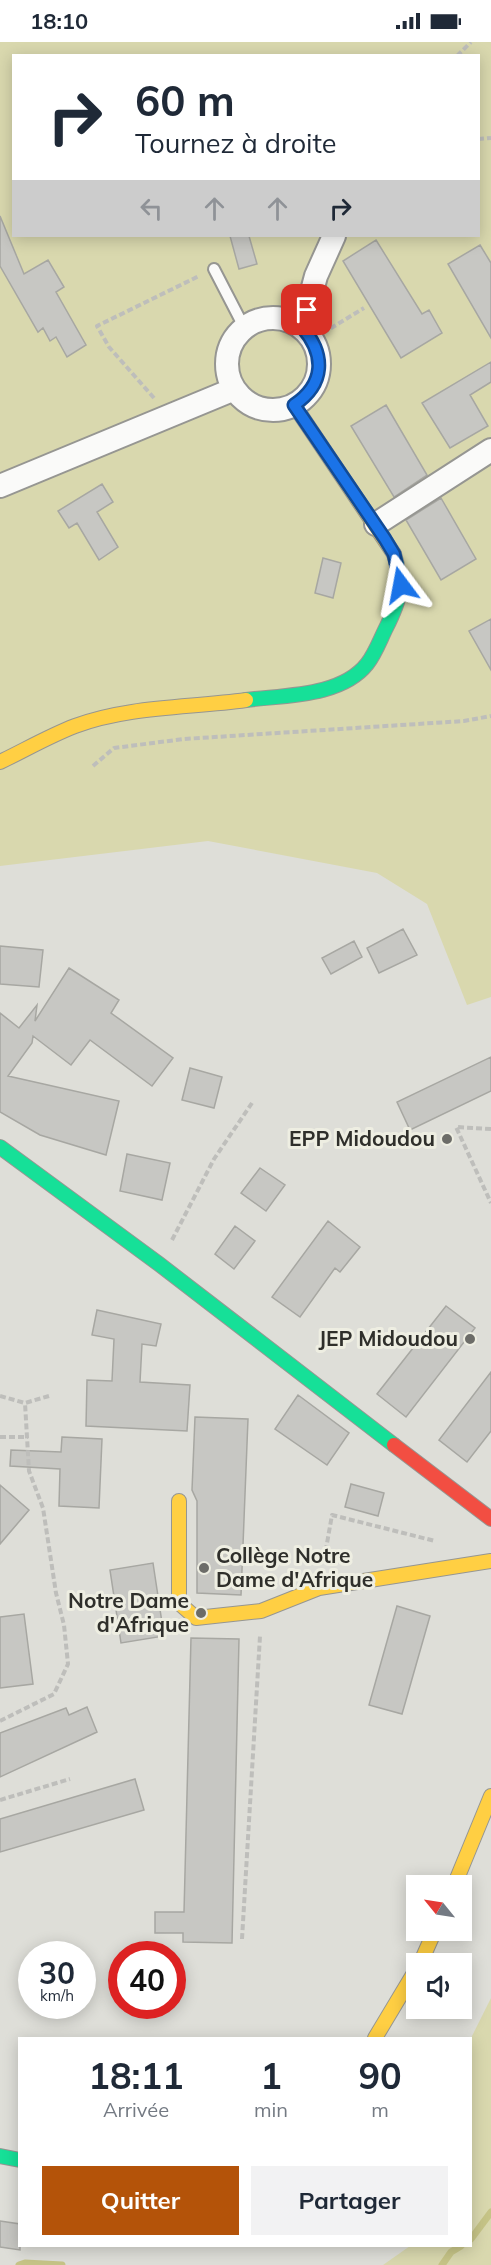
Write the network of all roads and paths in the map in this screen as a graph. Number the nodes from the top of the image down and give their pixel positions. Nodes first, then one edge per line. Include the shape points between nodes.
1 (471, 42) edge
2 (459, 54) edge
3 (334, 237) edge
4 (214, 269) joint
5 (364, 308) dead end
6 (244, 327) junction
7 (307, 333) junction
8 (232, 390) junction
9 (294, 405) junction
10 (172, 415) junction
11 (491, 450) edge
12 (0, 486) edge
13 (376, 524) junction
14 (491, 716) edge
15 (0, 762) edge
16 (93, 766) dead end
17 (252, 1103) dead end
18 (491, 1130) edge
19 (0, 1148) edge
20 (491, 1203) edge
21 (159, 1264) junction
22 (49, 1395) dead end
23 (0, 1396) edge
24 (26, 1402) junction
25 (0, 1437) edge
26 (28, 1437) junction
27 (179, 1501) dead end
28 (491, 1519) edge
29 (446, 1544) dead end
30 (491, 1560) edge
31 (319, 1588) junction
32 (261, 1611) junction
33 (0, 1721) edge
34 (70, 1779) dead end
35 (491, 1796) edge
36 (0, 1800) edge
37 (459, 1875) edge
38 (243, 1940) dead end
39 (406, 1986) edge
40 (376, 2037) edge
41 (0, 2156) edge
42 (18, 2160) edge

1 - 2 path
3 - 7 street via 316,276
4 - 6 lane
4 - 10 path via 97,326 109,347
5 - 7 path
6 - 7 street via 273,317 289,320
6 - 8 street via 227,352
7 - 9 street via 318,351 317,376 304,398
8 - 9 street via 256,408 269,411
8 - 10 street
9 - 13 street
10 - 12 street
11 - 13 street
13 - 15 street via 394,554 401,576 400,601 367,664 355,676 330,688 208,705 166,706 110,717 75,726
14 - 16 path via 184,739 114,748
17 - 21 path via 214,1159
18 - 20 path via 456,1127
19 - 21 street
21 - 28 street
22 - 24 path
23 - 24 path
24 - 26 path
25 - 26 path
26 - 33 path via 29,1471 43,1508 68,1664 54,1694
27 - 32 street via 179,1604 196,1618
29 - 31 path via 332,1515
30 - 31 street
31 - 32 street
32 - 38 path
34 - 36 path
35 - 37 street
39 - 40 street
41 - 42 street

